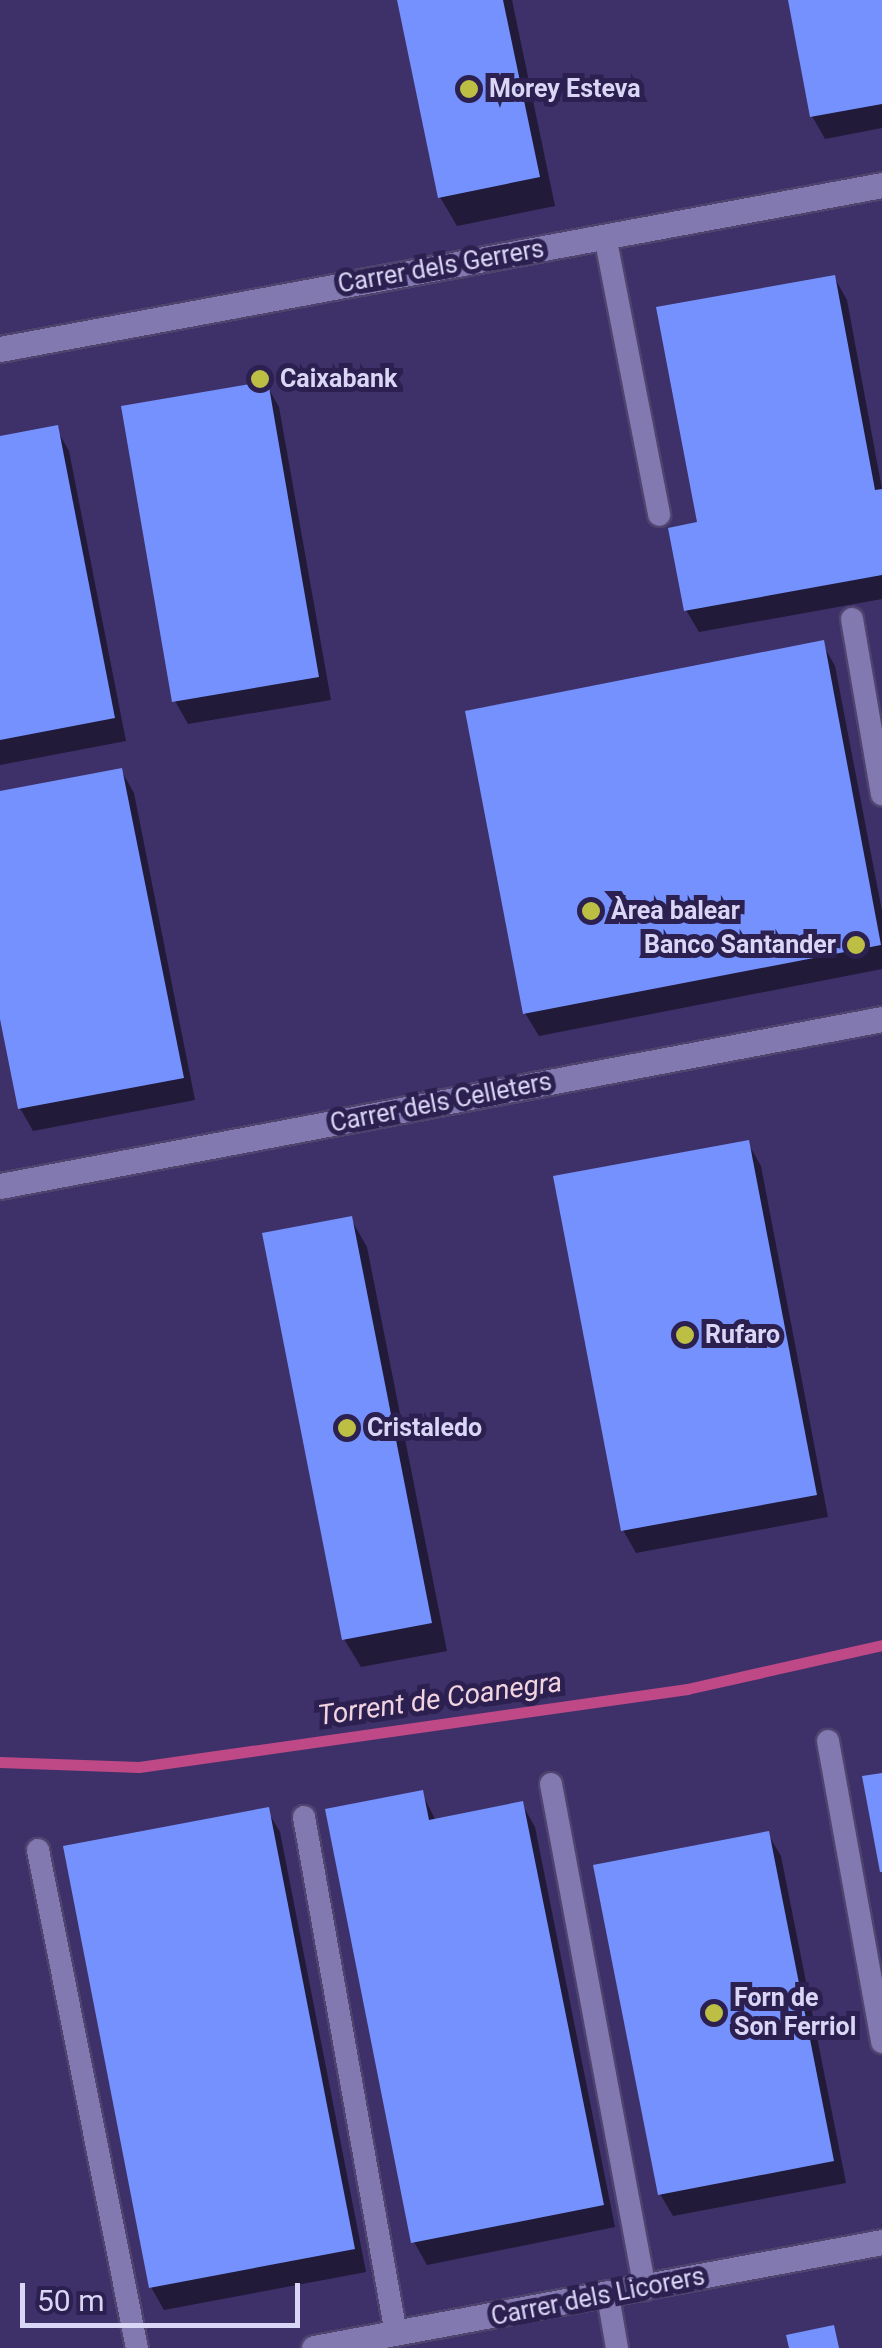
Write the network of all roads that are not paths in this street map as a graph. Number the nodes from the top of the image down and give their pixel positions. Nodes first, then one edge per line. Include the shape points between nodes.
1 (882, 184) edge
2 (605, 236) junction
3 (0, 349) edge
4 (659, 515) dead end
5 (852, 619) dead end
6 (882, 794) edge
7 (882, 1019) edge
8 (0, 1186) edge
9 (828, 1740) dead end
10 (550, 1784) dead end
11 (304, 1817) dead end
12 (38, 1850) dead end
13 (882, 2042) edge
14 (882, 2242) edge
15 (644, 2288) junction
16 (608, 2296) junction
17 (396, 2334) junction
18 (137, 2348) edge
19 (314, 2348) edge
20 (617, 2348) edge

1 - 2 street, Carrer dels Gerrers
2 - 3 street, Carrer dels Gerrers
2 - 4 lane
5 - 6 lane
7 - 8 street, Carrer dels Celleters
9 - 13 lane
10 - 15 lane
11 - 17 lane
12 - 18 lane
14 - 15 street, Carrer dels Licorers
15 - 16 street, Carrer dels Licorers
16 - 17 street, Carrer dels Licorers
16 - 20 lane
17 - 19 street, Carrer dels Licorers

